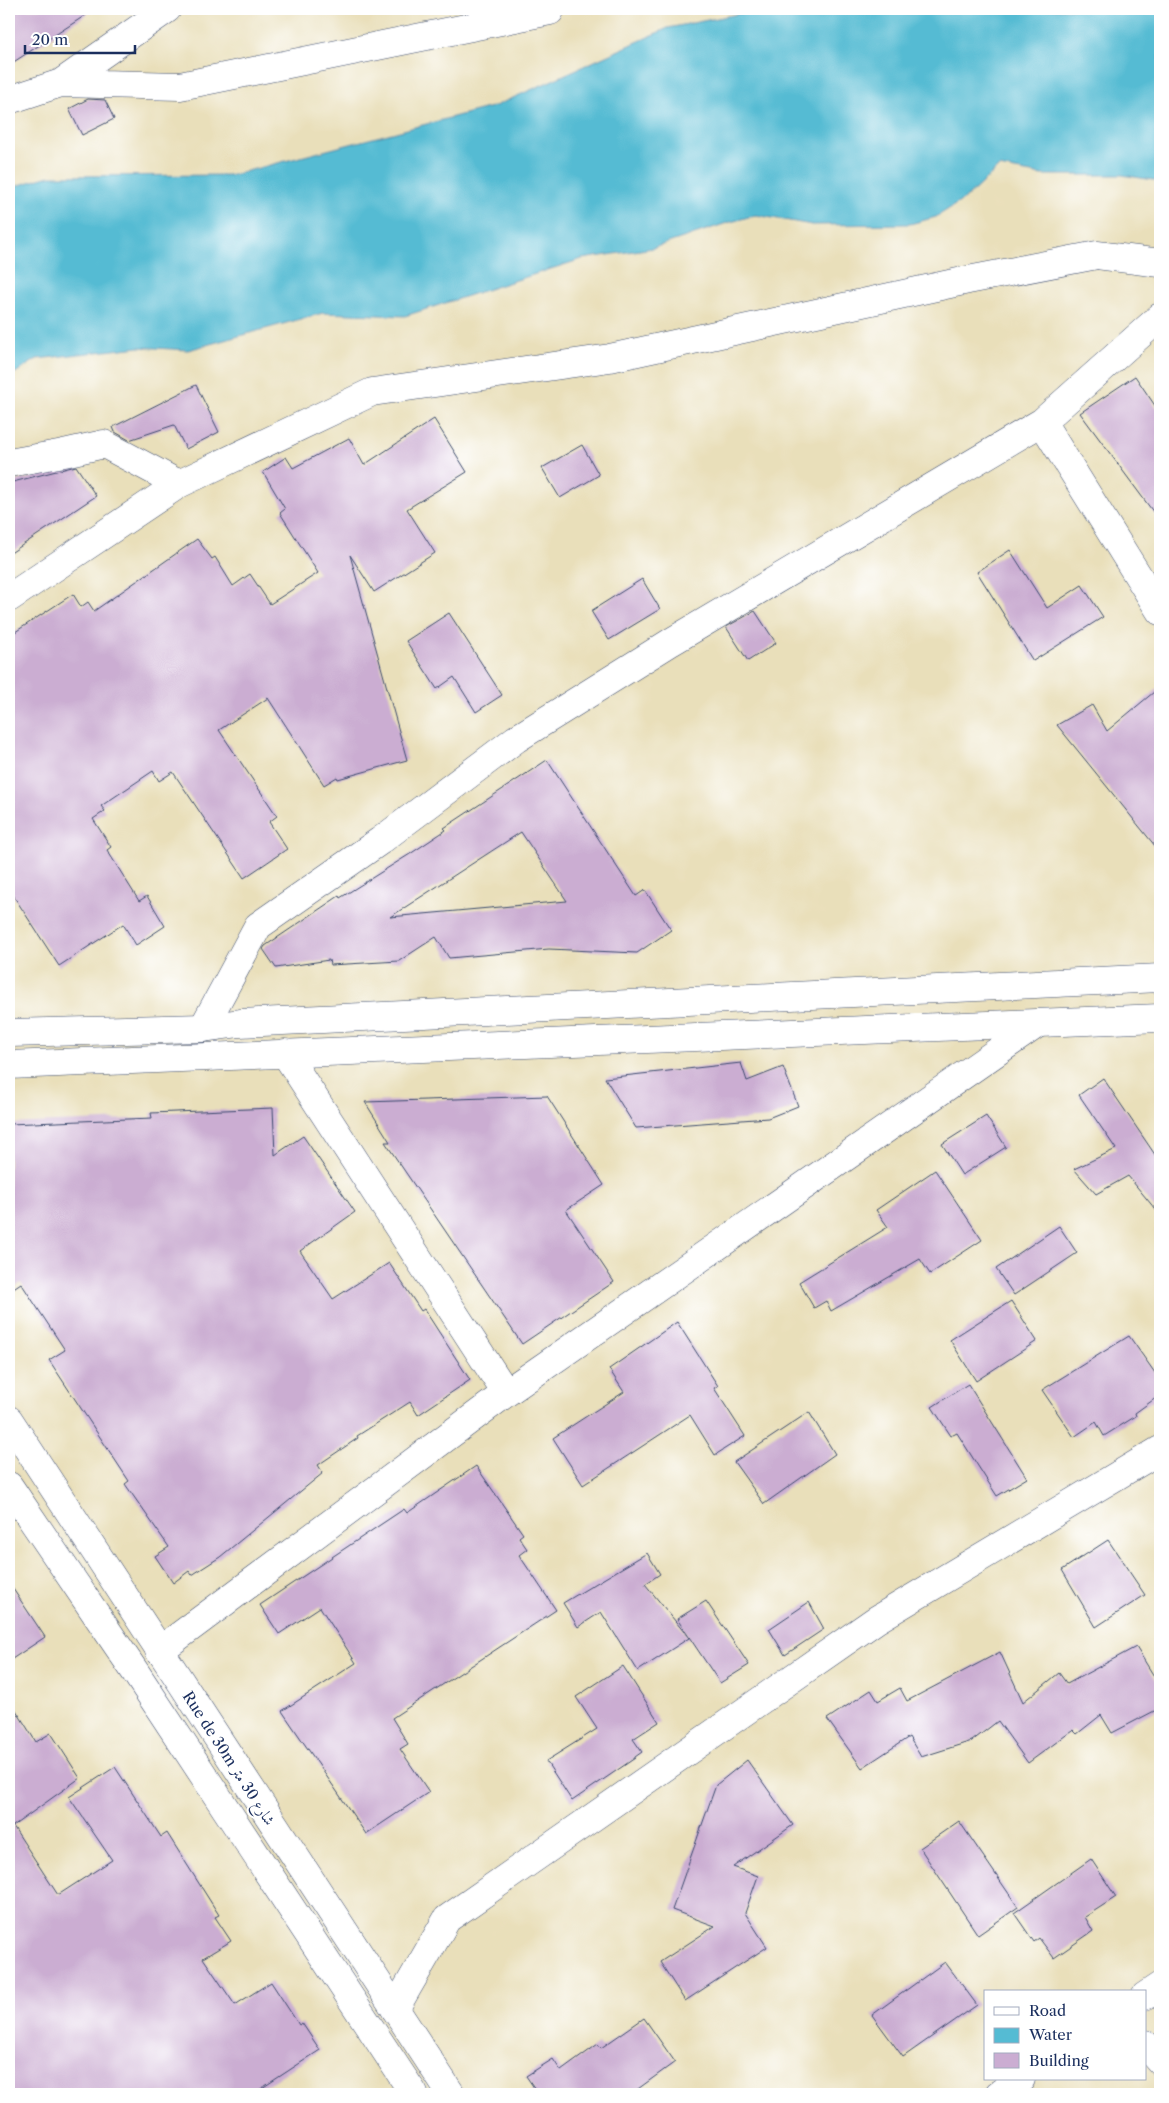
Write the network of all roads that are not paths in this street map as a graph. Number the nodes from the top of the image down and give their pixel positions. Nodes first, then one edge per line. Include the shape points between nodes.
1 (167, 9) edge
2 (551, 9) edge
3 (62, 83) junction
4 (9, 100) edge
5 (1160, 263) edge
6 (1160, 317) edge
7 (1042, 422) junction
8 (9, 463) edge
9 (179, 484) junction
10 (9, 598) edge
11 (1160, 611) edge
12 (1160, 978) edge
13 (1160, 1018) edge
14 (1037, 1024) junction
15 (203, 1028) junction
16 (9, 1033) edge
17 (285, 1053) junction
18 (9, 1065) edge
19 (506, 1393) junction
20 (9, 1420) edge
21 (1160, 1450) edge
22 (9, 1486) edge
23 (159, 1651) junction
24 (1160, 1986) edge
25 (1146, 1995) edge
26 (395, 2009) junction
27 (1146, 2045) edge
28 (1160, 2061) edge
29 (1020, 2080) edge
30 (414, 2094) edge
31 (451, 2094) edge
32 (999, 2094) edge

1 - 3 street
2 - 3 street via 180,86
3 - 4 street
5 - 9 street via 1097,255 610,358 372,392
6 - 7 street
7 - 11 street
7 - 15 street via 671,642 516,739 380,841 258,926
8 - 9 street via 104,444
9 - 10 street
12 - 15 street via 240,1023
13 - 14 street
14 - 17 street
14 - 19 street
15 - 16 street
17 - 18 street
17 - 19 street
19 - 23 street
20 - 23 street, Rue de 30m شارع 30 متر
21 - 26 street via 876,1620 447,1919
22 - 30 street, Rue de 30m شارع 30 متر
23 - 26 street, Rue de 30m شارع 30 متر
24 - 25 street
26 - 31 street, Rue de 30m شارع 30 متر
27 - 28 street
29 - 32 street

